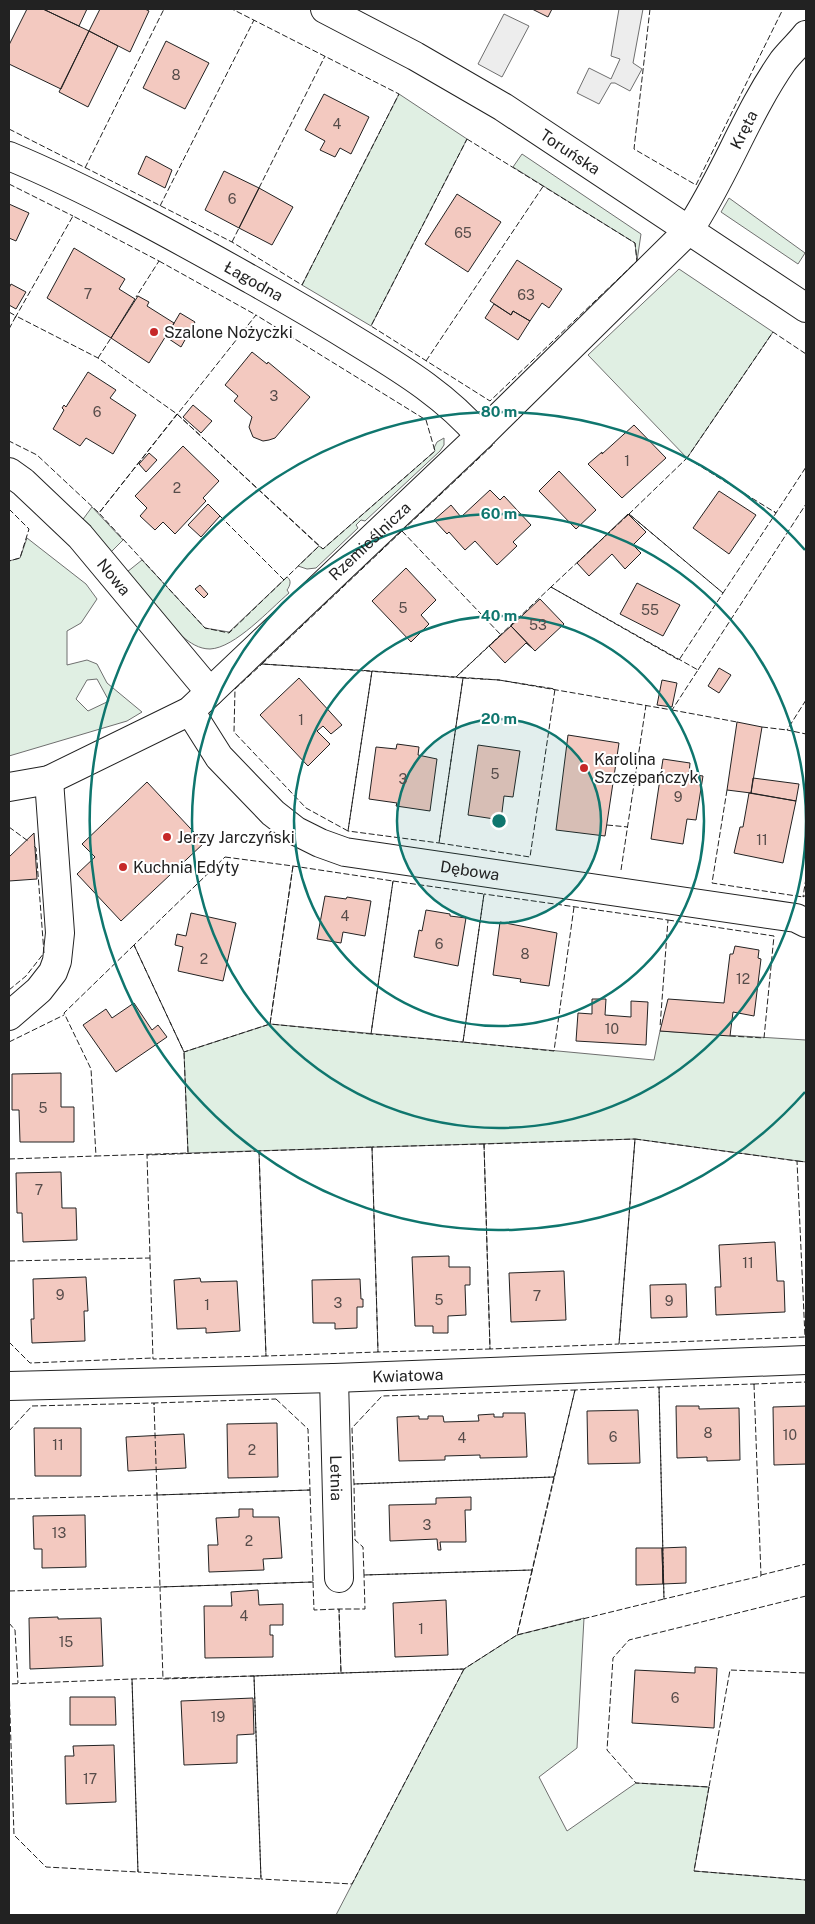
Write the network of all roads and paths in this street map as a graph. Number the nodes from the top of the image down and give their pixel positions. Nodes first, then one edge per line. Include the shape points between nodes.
1 (325, 9) edge
2 (806, 35) edge
3 (9, 156) edge
4 (689, 230) junction
5 (806, 308) edge
6 (480, 436) junction
7 (9, 472) edge
8 (210, 692) junction
9 (190, 711) junction
10 (49, 780) junction
11 (9, 787) edge
12 (806, 923) edge
13 (9, 1016) edge
14 (806, 1360) edge
15 (334, 1378) junction
16 (9, 1386) edge
17 (339, 1578) dead end

1 - 4 street, Toruńska via 481,93
2 - 4 street, Kręta via 779,68 756,106
3 - 6 street, Łagodna via 110,202 298,305 431,390
4 - 5 street, Toruńska
4 - 6 street, Rzemieślnicza
6 - 8 street, Rzemieślnicza
7 - 8 street, Nowa via 80,536
8 - 9 street, Rzemieślnicza
9 - 10 street, Rzemieślnicza
9 - 12 street, Dębowa via 219,758 273,813 320,844 354,853 796,918
10 - 11 street, Rzemieślnicza
10 - 13 street via 60,933 58,954 53,972 40,990
14 - 15 street, Kwiatowa
15 - 16 street, Kwiatowa
15 - 17 street, Letnia

